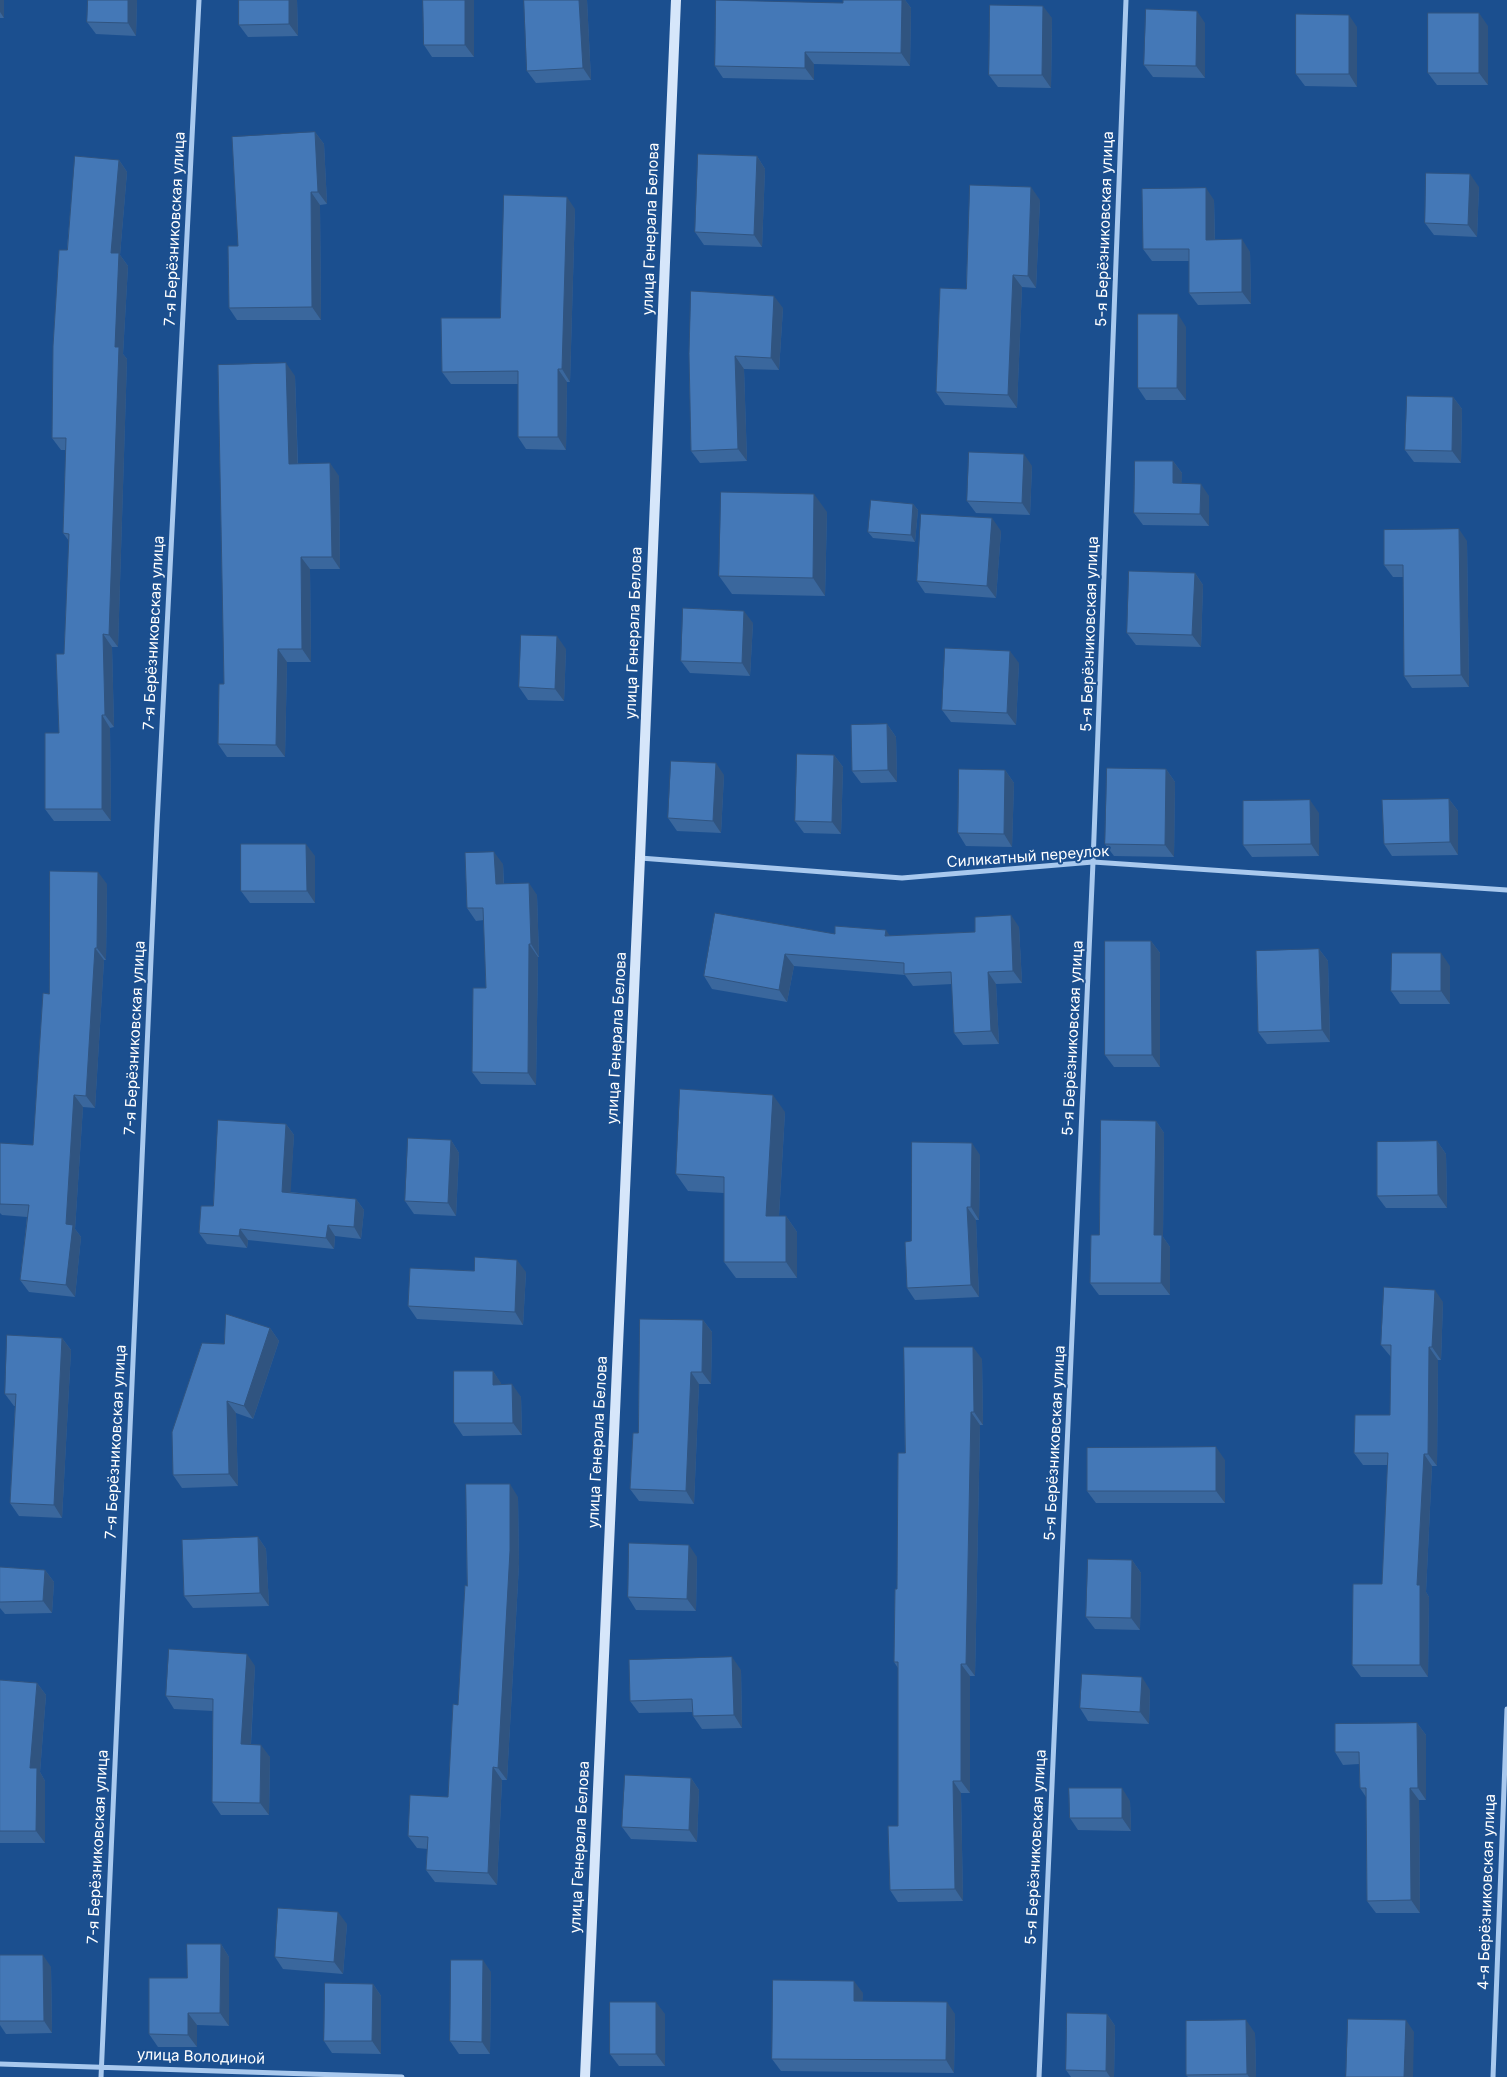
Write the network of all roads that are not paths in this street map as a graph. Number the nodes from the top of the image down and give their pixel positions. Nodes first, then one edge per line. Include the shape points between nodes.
1 (199, 0) edge
2 (676, 0) edge
3 (1126, 0) edge
4 (640, 858) junction
5 (1094, 862) junction
6 (1507, 890) edge
7 (1507, 1709) edge
8 (0, 2064) edge
9 (101, 2066) junction
10 (101, 2077) edge
11 (402, 2077) edge
12 (585, 2077) edge
13 (1038, 2077) edge
14 (1492, 2077) edge

1 - 9 street, 7-я Берёзниковская улица via 156,844
2 - 4 main road, улица Генерала Белова
3 - 5 street, 5-я Берёзниковская улица
4 - 5 street, Силикатный переулок via 902,878
4 - 12 main road, улица Генерала Белова
5 - 6 street, Силикатный переулок
5 - 13 street, 5-я Берёзниковская улица
7 - 14 street, 4-я Берёзниковская улица
8 - 9 street, улица Володиной
9 - 10 street, 7-я Берёзниковская улица
9 - 11 street, улица Володиной

